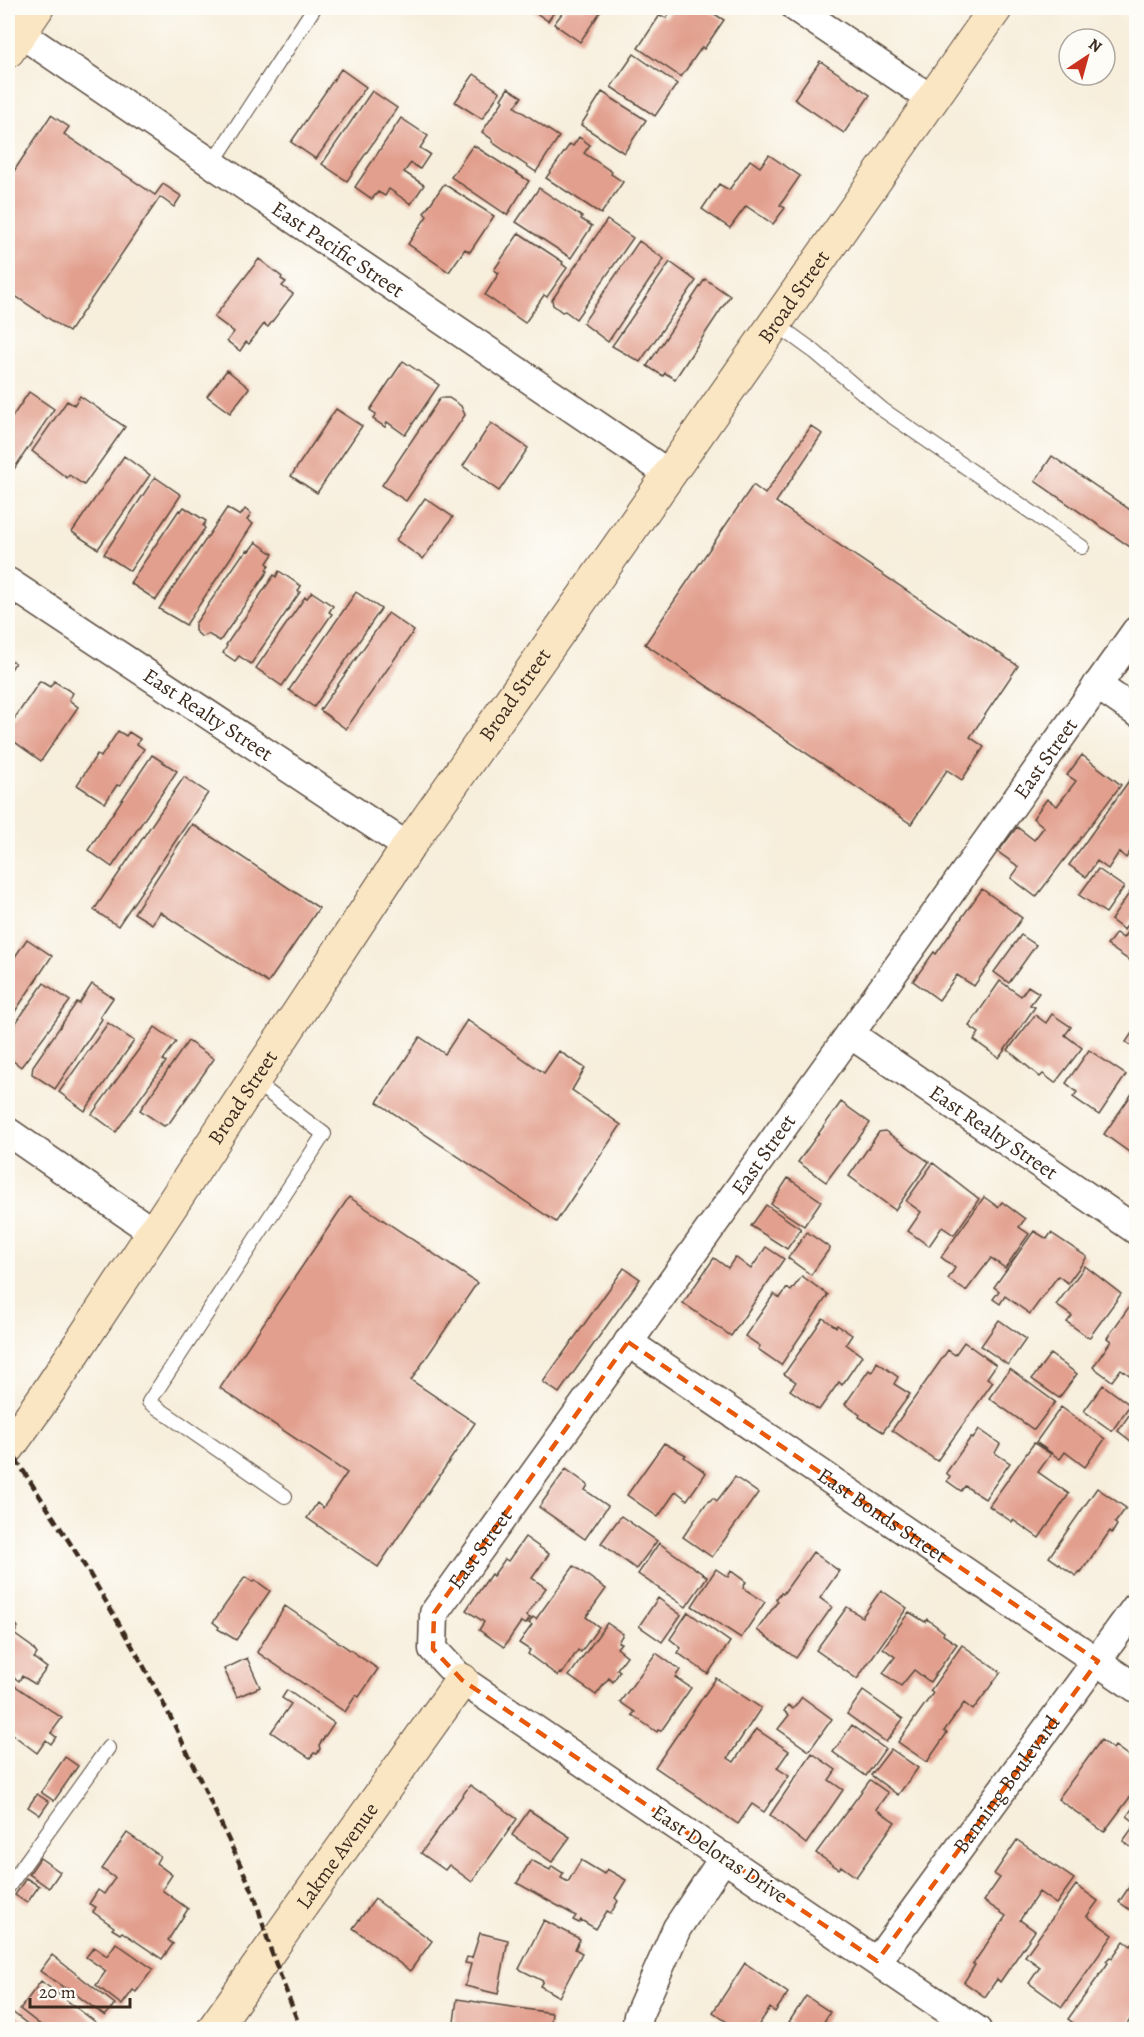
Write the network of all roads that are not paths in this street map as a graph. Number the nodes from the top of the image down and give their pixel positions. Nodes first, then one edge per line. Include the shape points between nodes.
1 (796, 8) edge
2 (996, 8) edge
3 (311, 9) edge
4 (18, 29) edge
5 (933, 100) junction
6 (212, 164) junction
7 (775, 323) junction
8 (669, 474) junction
9 (1082, 547) dead end
10 (8, 582) edge
11 (1137, 631) edge
12 (1097, 685) junction
13 (1137, 712) edge
14 (408, 848) junction
15 (850, 1034) junction
16 (252, 1080) junction
17 (8, 1132) edge
18 (1137, 1230) edge
19 (153, 1232) junction
20 (628, 1342) junction
21 (8, 1448) edge
22 (285, 1496) dead end
23 (1137, 1607) edge
24 (1098, 1661) junction
25 (462, 1680) junction
26 (1137, 1688) edge
27 (108, 1748) dead end
28 (724, 1857) junction
29 (8, 1887) edge
30 (877, 1961) junction
31 (213, 2030) edge
32 (636, 2030) edge
33 (977, 2030) edge

1 - 5 street
2 - 5 street, Broad Street
3 - 6 lane
4 - 6 street, East Pacific Street
5 - 7 street, Broad Street
6 - 8 street, East Pacific Street
7 - 8 street, Broad Street
7 - 9 lane via 883,410
8 - 14 street, Broad Street
10 - 14 street, East Realty Street
11 - 12 street, East Street
12 - 13 street
12 - 15 street, East Street
14 - 16 street, Broad Street
15 - 18 street, East Realty Street
15 - 20 street, East Street
16 - 19 street, Broad Street
16 - 22 lane via 324,1134 149,1402
17 - 19 street
19 - 21 street, Broad Street
20 - 24 street, East Bonds Street
20 - 25 street, East Street via 434,1613 433,1650
23 - 24 street, Banning Boulevard
24 - 26 street, East Bonds Street
24 - 30 street, Banning Boulevard
25 - 28 street, East Deloras Drive
25 - 31 street, Lakme Avenue
27 - 29 lane
28 - 30 street, East Deloras Drive
28 - 32 street via 677,1928 638,2016
30 - 33 street, East Deloras Drive

